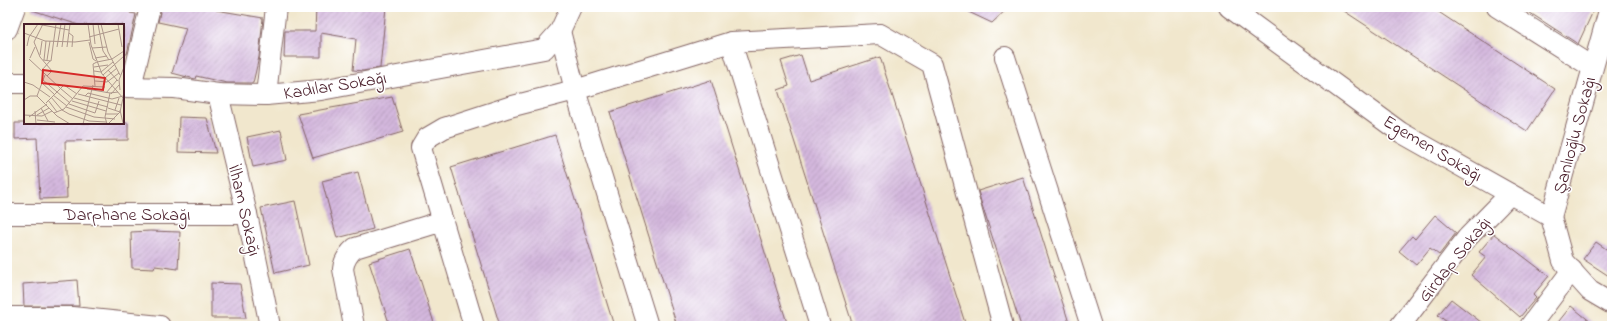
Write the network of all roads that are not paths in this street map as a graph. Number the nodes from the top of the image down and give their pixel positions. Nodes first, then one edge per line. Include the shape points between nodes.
1 (15, 7) edge
2 (150, 7) edge
3 (276, 7) edge
4 (571, 7) edge
5 (1229, 7) edge
6 (1497, 7) edge
7 (1610, 7) edge
8 (7, 29) edge
9 (560, 31) junction
10 (731, 42) junction
11 (1005, 57) dead end
12 (1592, 67) junction
13 (7, 83) edge
14 (24, 83) edge
15 (127, 87) edge
16 (575, 90) junction
17 (218, 94) junction
18 (266, 95) junction
19 (1510, 194) junction
20 (7, 214) edge
21 (247, 214) junction
22 (1552, 217) junction
23 (443, 221) junction
24 (1572, 270) junction
25 (1612, 304) edge
26 (7, 317) edge
27 (160, 326) edge
28 (270, 326) edge
29 (354, 326) edge
30 (474, 326) edge
31 (648, 326) edge
32 (820, 326) edge
33 (1003, 326) edge
34 (1091, 326) edge
35 (1400, 326) edge
36 (1530, 326) edge

1 - 8 street
2 - 15 street
3 - 18 street
4 - 9 street
5 - 19 street, Egemen Sokağı via 1400,132
6 - 12 street
7 - 12 street, Şanlıoğlu Sokağı
9 - 16 street
9 - 18 street, Kadılar Sokağı via 544,49 321,90
10 - 16 street
10 - 32 street
10 - 33 street via 880,34 932,64
11 - 34 street
12 - 22 street, Şanlıoğlu Sokağı
13 - 14 street
15 - 17 street, Kadılar Sokağı via 175,88
16 - 23 street via 509,107 444,128 427,138 421,148
16 - 31 street
17 - 18 street, Kadılar Sokağı
17 - 21 street, İlham Sokağı
19 - 22 street, Egemen Sokağı
19 - 35 street, Girdap Sokağı via 1467,238
20 - 21 street, Darphane Sokağı
21 - 28 street, İlham Sokağı
22 - 24 street via 1563,260
23 - 29 street via 355,248 350,252 343,269
23 - 30 street
24 - 25 street via 1590,291
24 - 36 street
26 - 27 street via 72,317

